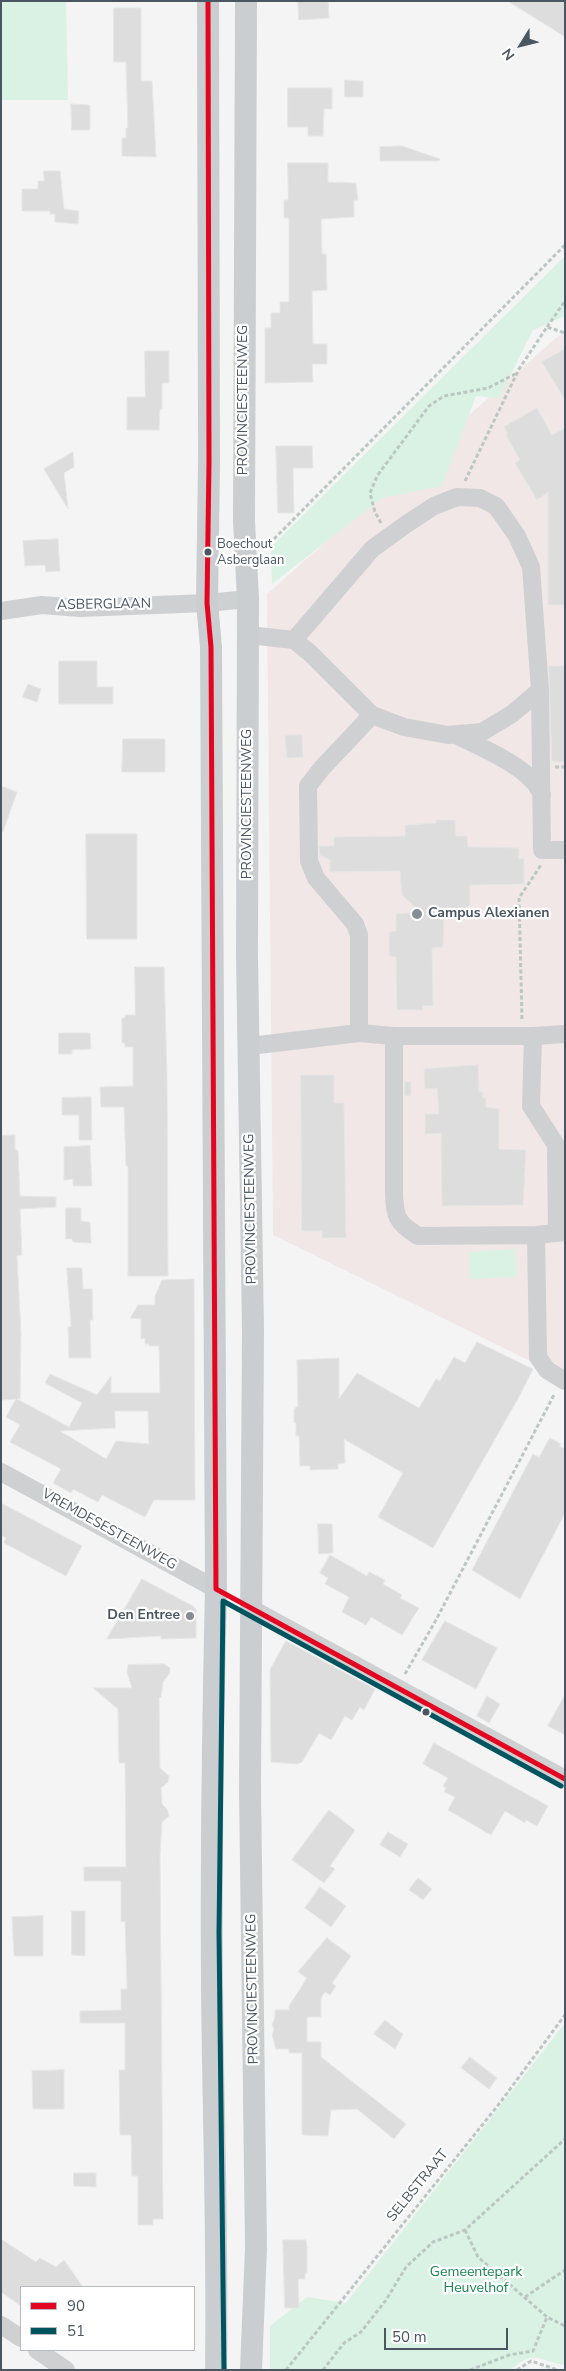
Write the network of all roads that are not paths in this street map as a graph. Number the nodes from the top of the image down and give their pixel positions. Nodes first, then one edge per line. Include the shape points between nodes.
1 (208, 1) edge
2 (246, 1) edge
3 (248, 599) junction
4 (207, 603) junction
5 (1, 610) edge
6 (248, 635) junction
7 (294, 640) junction
8 (540, 690) junction
9 (372, 715) junction
10 (456, 735) junction
11 (542, 795) junction
12 (558, 850) edge
13 (359, 1033) junction
14 (565, 1034) edge
15 (394, 1036) junction
16 (527, 1036) junction
17 (250, 1046) junction
18 (561, 1232) edge
19 (536, 1235) junction
20 (560, 1386) edge
21 (1, 1472) edge
22 (216, 1589) junction
23 (250, 1608) junction
24 (565, 1779) edge
25 (1, 2325) edge
26 (20, 2337) edge
27 (39, 2351) edge
28 (66, 2370) edge
29 (216, 2370) edge
30 (251, 2370) edge

1 - 4 main road
2 - 3 main road, PROVINCIESTEENWEG via 244,267
3 - 4 street, ASBERGLAAN
3 - 6 main road, PROVINCIESTEENWEG
4 - 5 street, ASBERGLAAN via 80,608 42,605
4 - 22 main road via 211,657
6 - 7 street
6 - 17 main road, PROVINCIESTEENWEG via 247,955
7 - 8 street via 372,549 434,506 457,497 480,498 496,506 517,536 531,567
7 - 9 street
8 - 10 street via 512,714 482,732
8 - 11 street
9 - 10 street via 404,727
9 - 13 street via 308,786 309,861 316,878 355,924 359,935
10 - 11 street via 508,762 531,780
11 - 12 street via 542,850
13 - 15 street
13 - 17 street
14 - 16 street
15 - 16 street
15 - 19 street via 394,1192 395,1214 402,1226 418,1236
16 - 18 street via 531,1106 556,1145
17 - 23 main road, PROVINCIESTEENWEG via 253,1331
18 - 19 street
19 - 20 street via 538,1357
21 - 22 street, VREMDESESTEENWEG
22 - 23 main road
22 - 29 main road via 212,1970
23 - 24 street
23 - 30 main road, PROVINCIESTEENWEG via 256,2248
25 - 26 street
27 - 28 street

